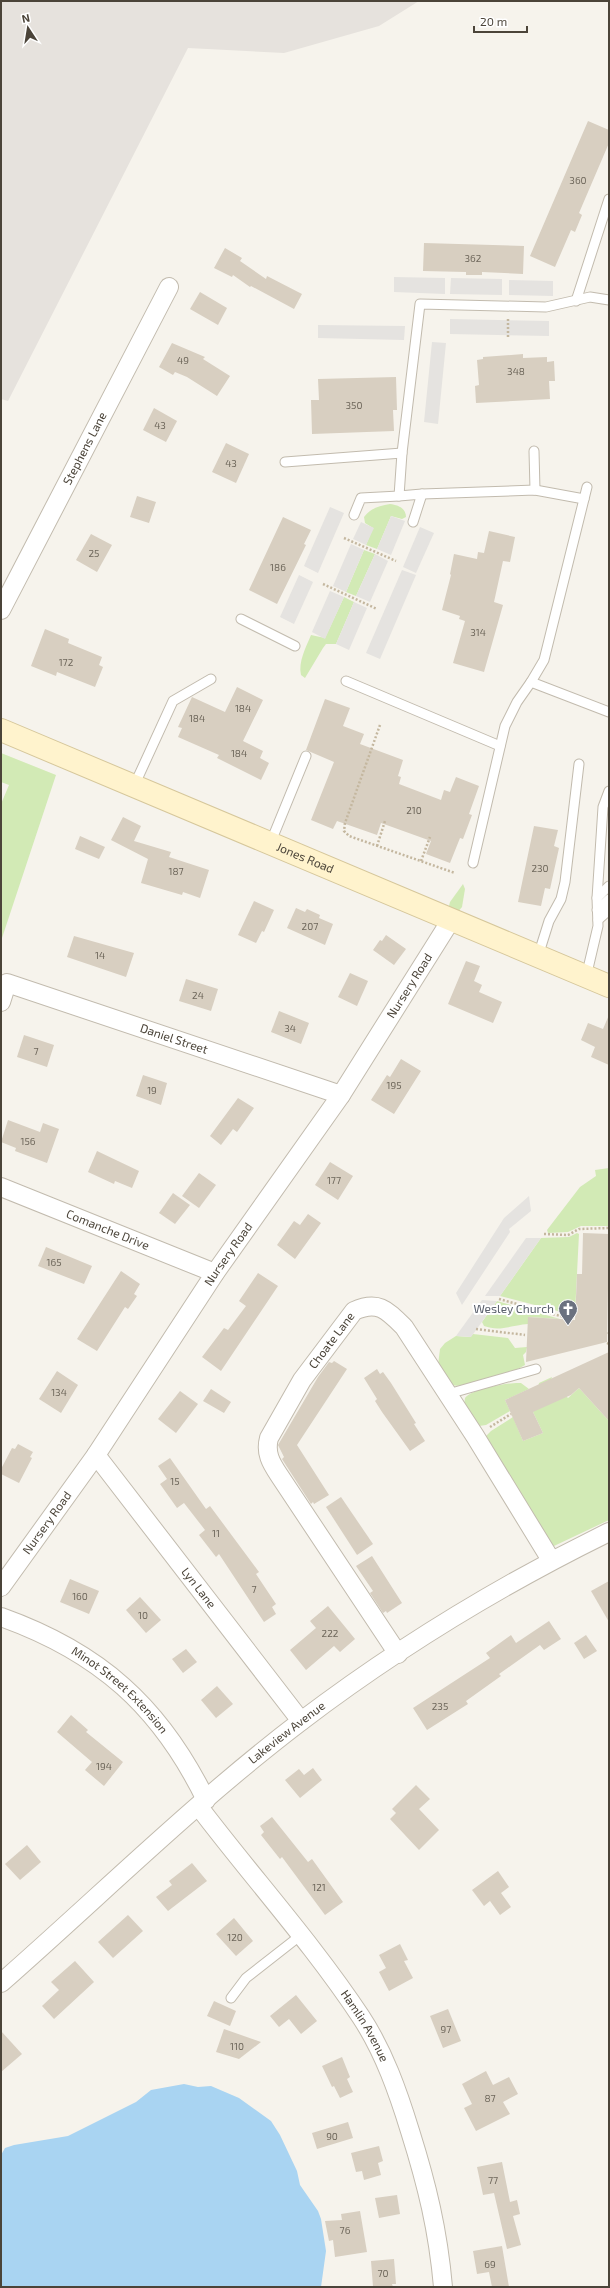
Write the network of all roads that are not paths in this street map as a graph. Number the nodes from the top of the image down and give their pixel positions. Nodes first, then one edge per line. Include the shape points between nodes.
1 (609, 199) edge
2 (169, 288) dead end
3 (609, 300) edge
4 (576, 301) junction
5 (534, 451) dead end
6 (402, 453) junction
7 (284, 462) dead end
8 (587, 487) dead end
9 (535, 490) junction
10 (422, 494) junction
11 (399, 496) junction
12 (584, 500) junction
13 (354, 515) dead end
14 (413, 522) dead end
15 (1, 610) edge
16 (240, 619) dead end
17 (295, 646) dead end
18 (211, 679) dead end
19 (346, 681) dead end
20 (532, 682) junction
21 (609, 712) edge
22 (1, 730) edge
23 (500, 746) junction
24 (306, 756) dead end
25 (579, 764) dead end
26 (133, 787) junction
27 (609, 791) edge
28 (270, 844) junction
29 (473, 863) dead end
30 (609, 886) edge
31 (596, 898) junction
32 (609, 899) edge
33 (597, 910) junction
34 (609, 910) edge
35 (451, 920) junction
36 (598, 920) junction
37 (538, 957) junction
38 (586, 977) junction
39 (609, 986) edge
40 (1, 1002) edge
41 (342, 1095) junction
42 (1, 1187) edge
43 (215, 1273) junction
44 (536, 1369) dead end
45 (448, 1394) junction
46 (96, 1455) junction
47 (609, 1532) edge
48 (551, 1560) junction
49 (1, 1587) edge
50 (1, 1617) edge
51 (398, 1654) junction
52 (301, 1721) junction
53 (202, 1803) junction
54 (301, 1935) junction
55 (1, 1983) edge
56 (231, 1998) dead end
57 (443, 2287) edge

1 - 4 lane
2 - 15 street, Stephens Lane
3 - 4 lane via 590,297
4 - 6 lane via 546,307 420,304
5 - 9 lane
6 - 7 lane
6 - 11 lane
8 - 12 lane
9 - 10 lane
9 - 12 lane
10 - 11 lane
10 - 14 lane
11 - 13 lane via 360,498
12 - 20 lane via 544,660
16 - 17 lane
18 - 26 lane via 173,700
19 - 23 lane
20 - 21 lane
20 - 23 lane via 517,702 505,726
22 - 26 main road, Jones Road
23 - 29 lane
24 - 28 lane
25 - 37 lane via 565,882
26 - 28 main road, Jones Road
27 - 31 lane via 603,807
28 - 35 main road, Jones Road
30 - 31 lane
31 - 33 lane
32 - 33 lane
33 - 36 lane
34 - 36 lane
35 - 37 main road, Jones Road
35 - 41 street, Nursery Road
36 - 38 lane
37 - 38 main road, Jones Road
38 - 39 main road, Jones Road
40 - 41 street, Daniel Street via 7,983
41 - 43 street, Nursery Road
42 - 43 street, Comanche Drive
43 - 46 street, Nursery Road
44 - 45 lane
45 - 48 street, Choate Lane
45 - 51 street, Choate Lane via 404,1326 385,1310 376,1306 365,1306 354,1311 302,1380 267,1446 268,1455 279,1475
46 - 49 street, Nursery Road
46 - 52 street, Lyn Lane
47 - 48 street, Lakeview Avenue
48 - 51 street, Lakeview Avenue
50 - 53 street, Minot Street Extension via 73,1648 119,1681 165,1732 188,1767
51 - 52 street, Lakeview Avenue
52 - 53 street, Lakeview Avenue
53 - 54 street, Hamlin Avenue
53 - 55 street, Lakeview Avenue
54 - 56 lane via 246,1978
54 - 57 street, Hamlin Avenue via 362,2018 398,2092 430,2194

